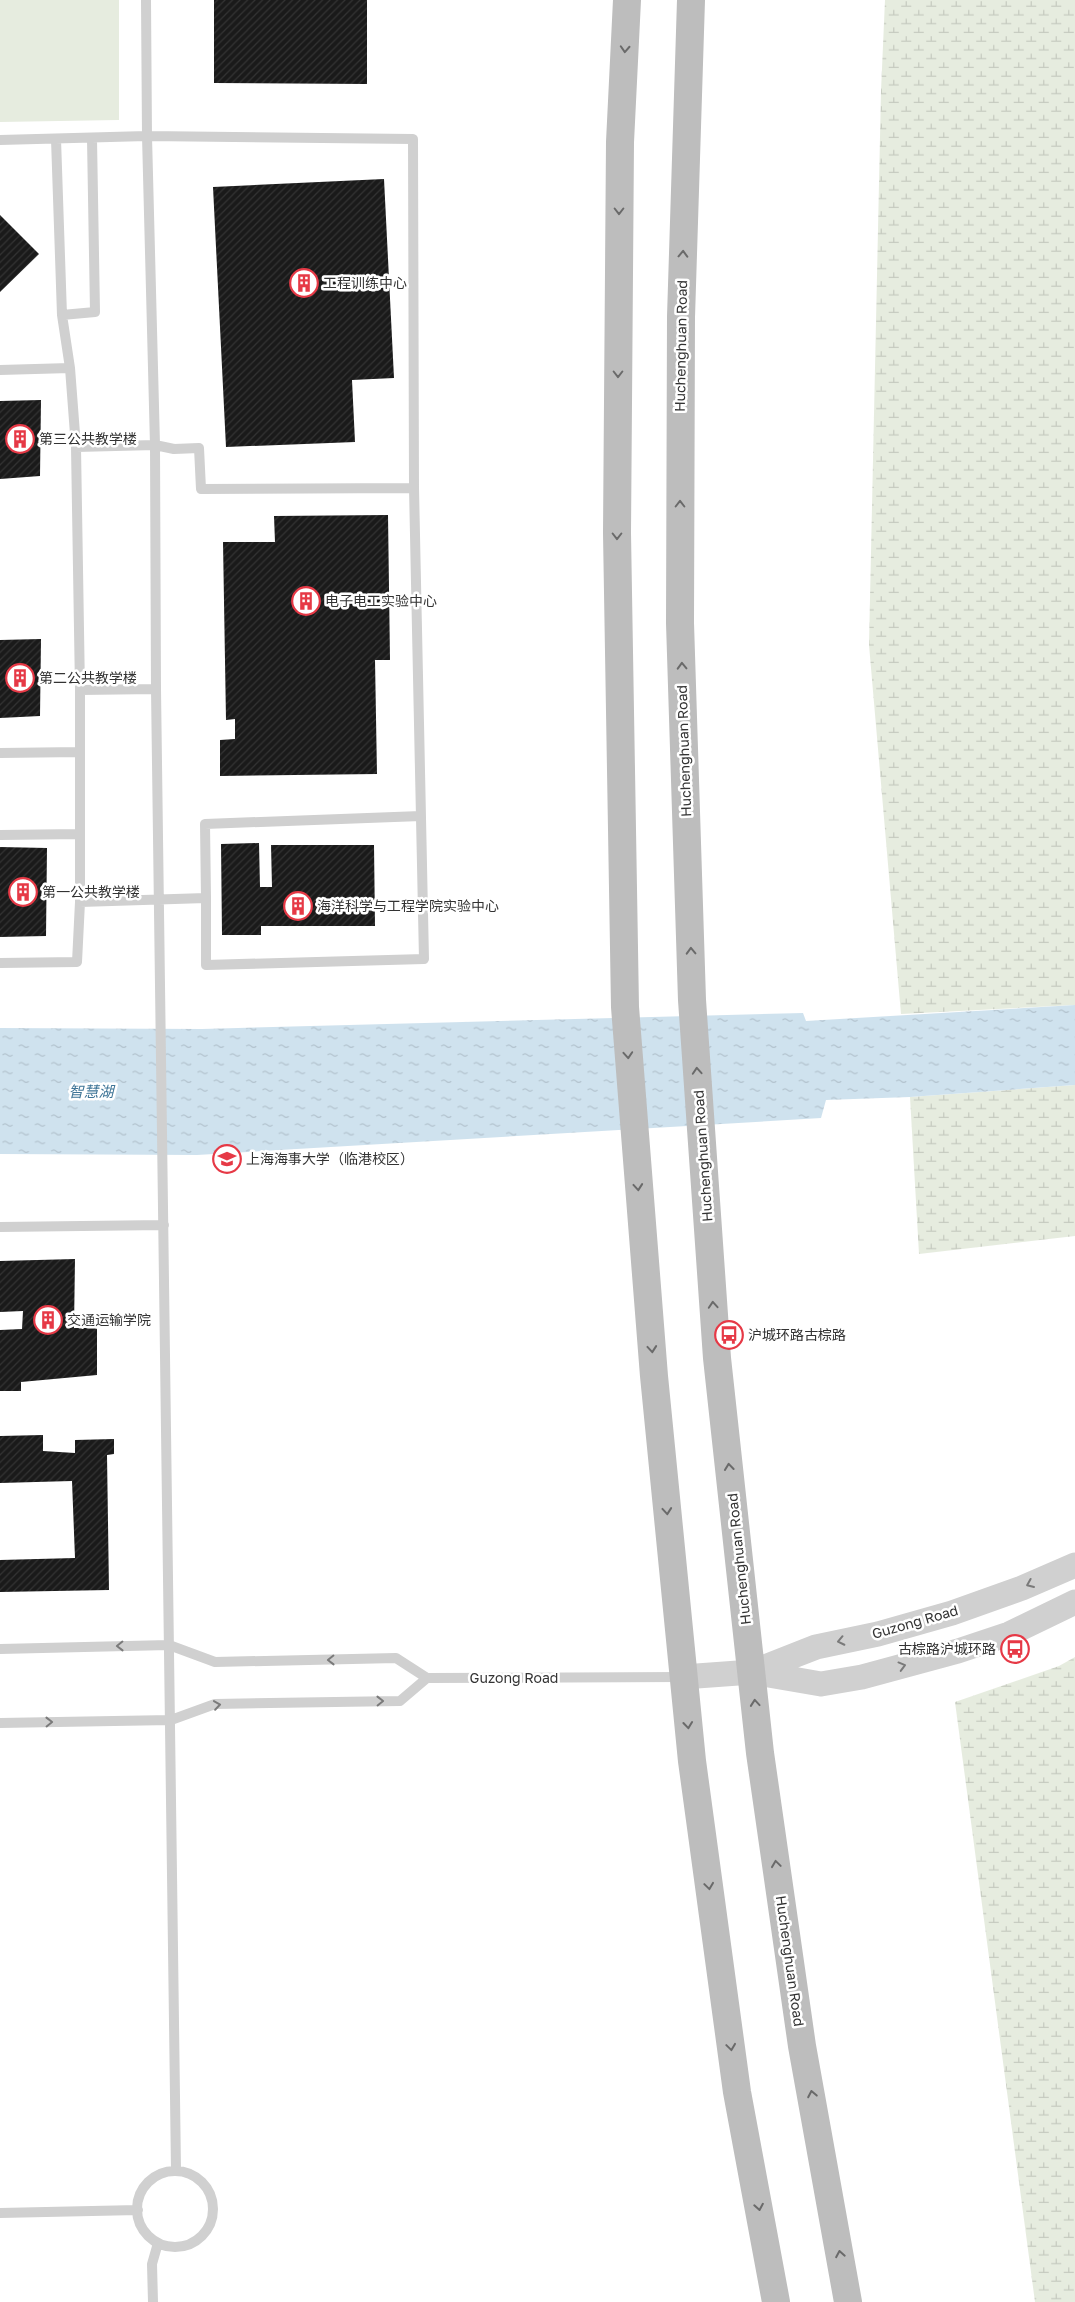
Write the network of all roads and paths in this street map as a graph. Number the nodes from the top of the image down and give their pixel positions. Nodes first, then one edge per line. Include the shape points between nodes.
1 (146, 0) edge
2 (627, 0) edge
3 (692, 0) edge
4 (147, 136) junction
5 (92, 139) junction
6 (0, 140) edge
7 (56, 140) junction
8 (62, 315) junction
9 (70, 368) junction
10 (0, 370) edge
11 (155, 445) junction
12 (76, 447) junction
13 (414, 488) junction
14 (156, 689) junction
15 (80, 690) junction
16 (80, 752) junction
17 (0, 753) edge
18 (421, 816) junction
19 (80, 834) junction
20 (0, 835) edge
21 (160, 898) junction
22 (206, 898) junction
23 (80, 902) junction
24 (0, 963) edge
25 (164, 1225) junction
26 (0, 1227) edge
27 (1075, 1565) edge
28 (1075, 1602) edge
29 (169, 1645) junction
30 (0, 1649) edge
31 (752, 1672) junction
32 (683, 1676) junction
33 (427, 1678) junction
34 (171, 1720) junction
35 (0, 1723) edge
36 (176, 2171) junction
37 (138, 2210) junction
38 (0, 2213) edge
39 (158, 2243) junction
40 (153, 2302) edge
41 (776, 2302) edge
42 (848, 2302) edge

1 - 4 lane
2 -> 32 main road via 620,142 617,523 625,1007 654,1376
31 -> 3 main road, Huchenghuan Road via 717,1358 692,1000 680,623 681,317
4 - 5 lane
4 - 11 lane
4 - 13 lane via 412,139
5 - 7 lane
5 - 8 lane via 95,312
6 - 7 lane
7 - 8 lane
8 - 9 lane
9 - 10 lane
9 - 12 lane
11 - 12 lane
11 - 13 lane via 174,449 200,448 201,489
11 - 14 lane
12 - 15 lane
13 - 18 lane
14 - 15 lane
14 - 21 lane
15 - 16 lane
16 - 17 lane
16 - 19 lane
18 - 22 lane via 205,824
18 - 22 lane via 424,959 206,965
19 - 20 lane
19 - 23 lane
21 - 22 lane
21 - 23 lane
21 - 25 lane
23 - 24 lane via 76,962
25 - 26 lane
25 - 29 lane
27 -> 31 street, Guzong Road via 952,1613 816,1647
31 -> 28 street, Guzong Road via 821,1684 862,1677 1010,1634
29 -> 30 lane
33 -> 29 lane via 396,1658 215,1662
29 - 34 lane
31 - 32 street, Guzong Road
42 -> 31 main road, Huchenghuan Road via 802,2046 760,1753
32 - 33 lane, Guzong Road
32 -> 41 main road via 738,2092
34 -> 33 lane via 215,1704 400,1700
35 -> 34 lane
34 - 36 lane
36 - 37 lane via 163,2173 149,2182 141,2193
36 - 39 lane via 197,2178 207,2187 213,2205 212,2218 202,2237 192,2243 180,2247
37 - 38 lane
37 - 39 lane via 144,2230
39 - 40 lane via 152,2264

